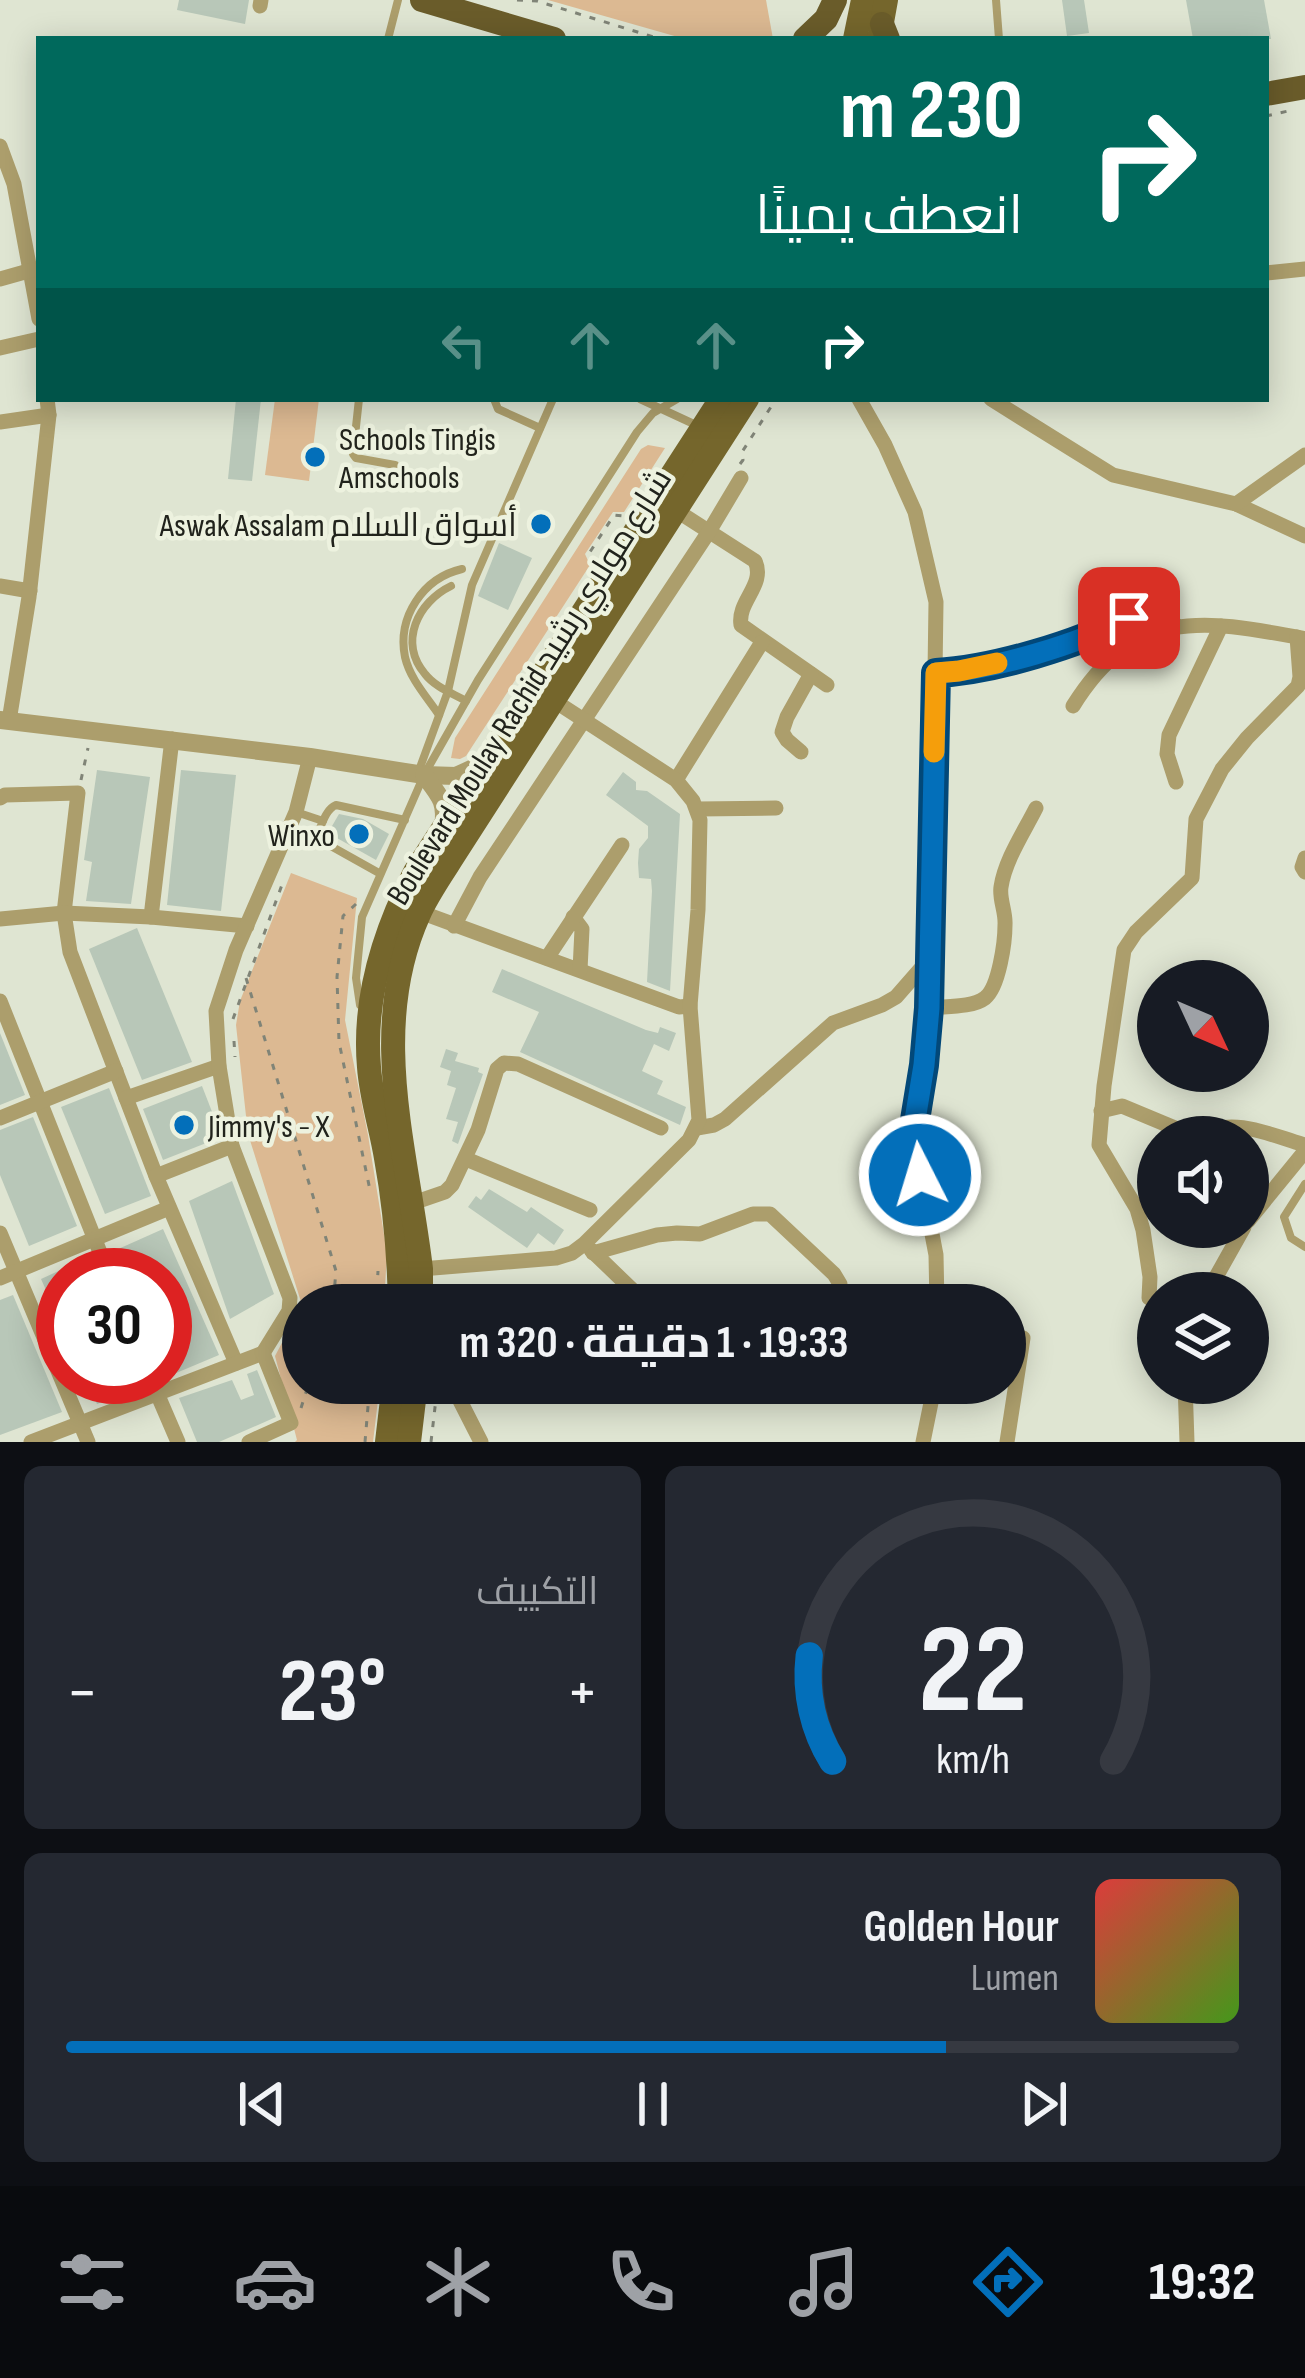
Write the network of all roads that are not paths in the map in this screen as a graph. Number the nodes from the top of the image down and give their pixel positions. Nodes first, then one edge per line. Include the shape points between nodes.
1 (398, 0) edge
2 (422, 0) edge
3 (835, 0) edge
4 (863, 0) edge
5 (996, 0) edge
6 (389, 36) edge
7 (542, 36) edge
8 (808, 36) edge
9 (856, 36) edge
10 (999, 36) edge
11 (1305, 87) edge
12 (1269, 93) edge
13 (0, 146) edge
14 (1305, 269) edge
15 (32, 270) junction
16 (1269, 273) edge
17 (0, 279) edge
18 (36, 298) edge
19 (36, 340) edge
20 (0, 348) edge
21 (359, 402) edge
22 (496, 402) edge
23 (552, 402) edge
24 (647, 402) edge
25 (672, 402) edge
26 (719, 402) edge
27 (746, 402) edge
28 (861, 402) edge
29 (996, 402) edge
30 (48, 407) edge
31 (661, 408) junction
32 (0, 422) edge
33 (540, 428) junction
34 (703, 428) junction
35 (1305, 455) edge
36 (395, 464) dead end
37 (741, 478) dead end
38 (1236, 504) junction
39 (677, 511) junction
40 (710, 530) junction
41 (1305, 536) edge
42 (462, 569) dead end
43 (0, 586) edge
44 (452, 586) dead end
45 (30, 591) junction
46 (1177, 624) junction
47 (1222, 626) junction
48 (1301, 637) edge
49 (762, 642) junction
50 (936, 673) junction
51 (811, 674) junction
52 (827, 685) dead end
53 (448, 691) junction
54 (553, 700) junction
55 (466, 701) junction
56 (1072, 706) dead end
57 (440, 715) junction
58 (5, 720) edge
59 (585, 721) junction
60 (172, 739) junction
61 (801, 752) dead end
62 (310, 757) junction
63 (487, 761) junction
64 (421, 774) junction
65 (676, 780) junction
66 (1176, 782) dead end
67 (0, 797) edge
68 (776, 808) dead end
69 (1036, 808) dead end
70 (698, 809) junction
71 (296, 812) junction
72 (405, 820) junction
73 (323, 821) junction
74 (442, 830) junction
75 (622, 845) dead end
76 (1305, 858) edge
77 (1305, 872) edge
78 (380, 873) junction
79 (420, 912) junction
80 (64, 913) junction
81 (573, 916) junction
82 (152, 917) junction
83 (0, 920) edge
84 (247, 926) junction
85 (454, 926) junction
86 (931, 957) junction
87 (547, 958) junction
88 (580, 970) junction
89 (0, 1000) edge
90 (690, 1006) junction
91 (929, 1008) junction
92 (219, 1066) junction
93 (369, 1068) junction
94 (116, 1071) junction
95 (127, 1098) junction
96 (40, 1102) junction
97 (1101, 1111) junction
98 (1146, 1116) edge
99 (0, 1118) edge
100 (661, 1128) dead end
101 (697, 1128) junction
102 (1269, 1136) edge
103 (232, 1146) junction
104 (1305, 1148) edge
105 (466, 1159) junction
106 (156, 1176) junction
107 (1305, 1184) edge
108 (1269, 1191) edge
109 (413, 1203) junction
110 (169, 1208) junction
111 (590, 1210) dead end
112 (0, 1233) edge
113 (95, 1239) junction
114 (1305, 1247) edge
115 (98, 1248) edge
116 (589, 1248) junction
117 (422, 1269) junction
118 (1149, 1272) edge
119 (8, 1275) edge
120 (399, 1284) edge
121 (422, 1284) edge
122 (626, 1284) edge
123 (840, 1284) edge
124 (937, 1284) edge
125 (263, 1353) junction
126 (236, 1363) junction
127 (192, 1375) edge
128 (117, 1404) edge
129 (162, 1404) edge
130 (392, 1404) edge
131 (414, 1404) edge
132 (462, 1404) edge
133 (931, 1404) edge
134 (1013, 1404) edge
135 (1185, 1404) edge
136 (80, 1423) junction
137 (31, 1442) edge
138 (88, 1442) edge
139 (178, 1442) edge
140 (249, 1442) edge
141 (387, 1442) edge
142 (410, 1442) edge
143 (481, 1442) edge
144 (923, 1442) edge
145 (1007, 1442) edge
146 (1186, 1442) edge

1 - 6 lane
2 - 7 highway
3 - 8 highway
4 - 9 main road
5 - 10 lane
11 - 12 highway
13 - 15 street
14 - 16 street
15 - 17 street
15 - 18 street
19 - 20 street
21 - 36 lane via 353,454
22 - 33 lane
23 - 33 lane
24 - 31 lane
25 - 31 lane
26 - 34 main road, Boulevard Moulay Rachid شارع مولاي رشيد
27 - 39 main road, Boulevard Moulay Rachid شارع مولاي رشيد
28 - 50 street via 923,540 936,602
29 - 38 street via 1113,476
30 - 32 street
30 - 45 street
31 - 34 lane
31 - 55 lane via 642,425
33 - 53 lane via 472,585
34 - 63 main road, Boulevard Moulay Rachid شارع مولاي رشيد
35 - 38 street
37 - 40 street
38 - 41 street
39 - 40 street
39 - 54 main road, Boulevard Moulay Rachid شارع مولاي رشيد
40 - 49 street via 758,565 738,618
40 - 59 street
42 - 57 lane via 422,592 406,623 405,657
43 - 45 street
44 - 53 lane via 428,600 412,637 418,664
45 - 58 street
46 - 47 street
46 - 50 street via 1129,618 1088,638
46 - 56 street via 1115,653
47 - 48 street
47 - 66 street via 1168,735
48 - 97 street via 1298,686 1222,769 1196,819 1192,878 1124,950
49 - 51 street
49 - 65 street
50 - 86 street
51 - 52 street
51 - 61 street via 782,732
53 - 55 lane
53 - 57 lane
54 - 59 street
54 - 79 main road, Boulevard Moulay Rachid شارع مولاي رشيد
55 - 64 lane
57 - 64 lane
58 - 60 street
59 - 65 street
59 - 85 street
60 - 62 street
60 - 82 street
62 - 64 street
62 - 71 street
63 - 64 street via 456,776
63 - 74 main road, Boulevard Moulay Rachid شارع مولاي رشيد
64 - 72 lane
64 - 74 street via 442,797
65 - 70 street
67 - 80 street via 78,793
68 - 70 street
69 - 91 street via 1000,888 1004,936 989,994
70 - 90 street
71 - 73 lane
71 - 84 street
72 - 73 lane via 336,805
72 - 78 lane
73 - 78 lane via 320,840
74 - 93 main road, Boulevard Moulay Rachid شارع مولاي رشيد via 384,940
75 - 81 street
76 - 77 street
78 - 93 lane via 362,917 356,979
79 - 85 street
79 - 109 main road, Boulevard Moulay Rachid شارع مولاي رشيد via 399,980 391,1056
80 - 82 street
80 - 83 street
80 - 94 street via 70,952
81 - 87 street
81 - 88 street via 582,929
82 - 84 street
84 - 92 street via 215,1011
85 - 87 street
86 - 91 street
86 - 101 street via 896,997 833,1023 725,1119
87 - 88 street
88 - 90 street
89 - 96 street
90 - 101 street
91 - 124 street via 915,1135
92 - 95 street
92 - 103 street
93 - 120 main road, Boulevard Moulay Rachid شارع مولاي رشيد
94 - 95 street
94 - 96 street
95 - 106 street
96 - 99 street
96 - 113 street
97 - 98 street via 1122,1106
97 - 118 street via 1099,1145 1137,1209
100 - 105 street via 509,1062 497,1069
101 - 116 street
102 - 104 street
103 - 106 street
103 - 125 street via 290,1298
104 - 108 street
105 - 109 street via 445,1192
105 - 111 street
106 - 110 street
107 - 114 lane via 1284,1217
109 - 117 main road, Boulevard Moulay Rachid شارع مولاي رشيد
110 - 113 street
110 - 126 street
112 - 119 street
113 - 115 street
113 - 119 street
116 - 117 street
116 - 122 street
116 - 123 street via 700,1234 770,1214
117 - 121 main road, Boulevard Moulay Rachid شارع مولاي رشيد
119 - 136 street
125 - 126 street
125 - 140 street via 291,1423
126 - 127 street
128 - 136 street
129 - 139 street
130 - 141 main road
131 - 142 main road
132 - 143 street
133 - 144 street
134 - 145 street
135 - 146 street
136 - 137 street
136 - 138 street

